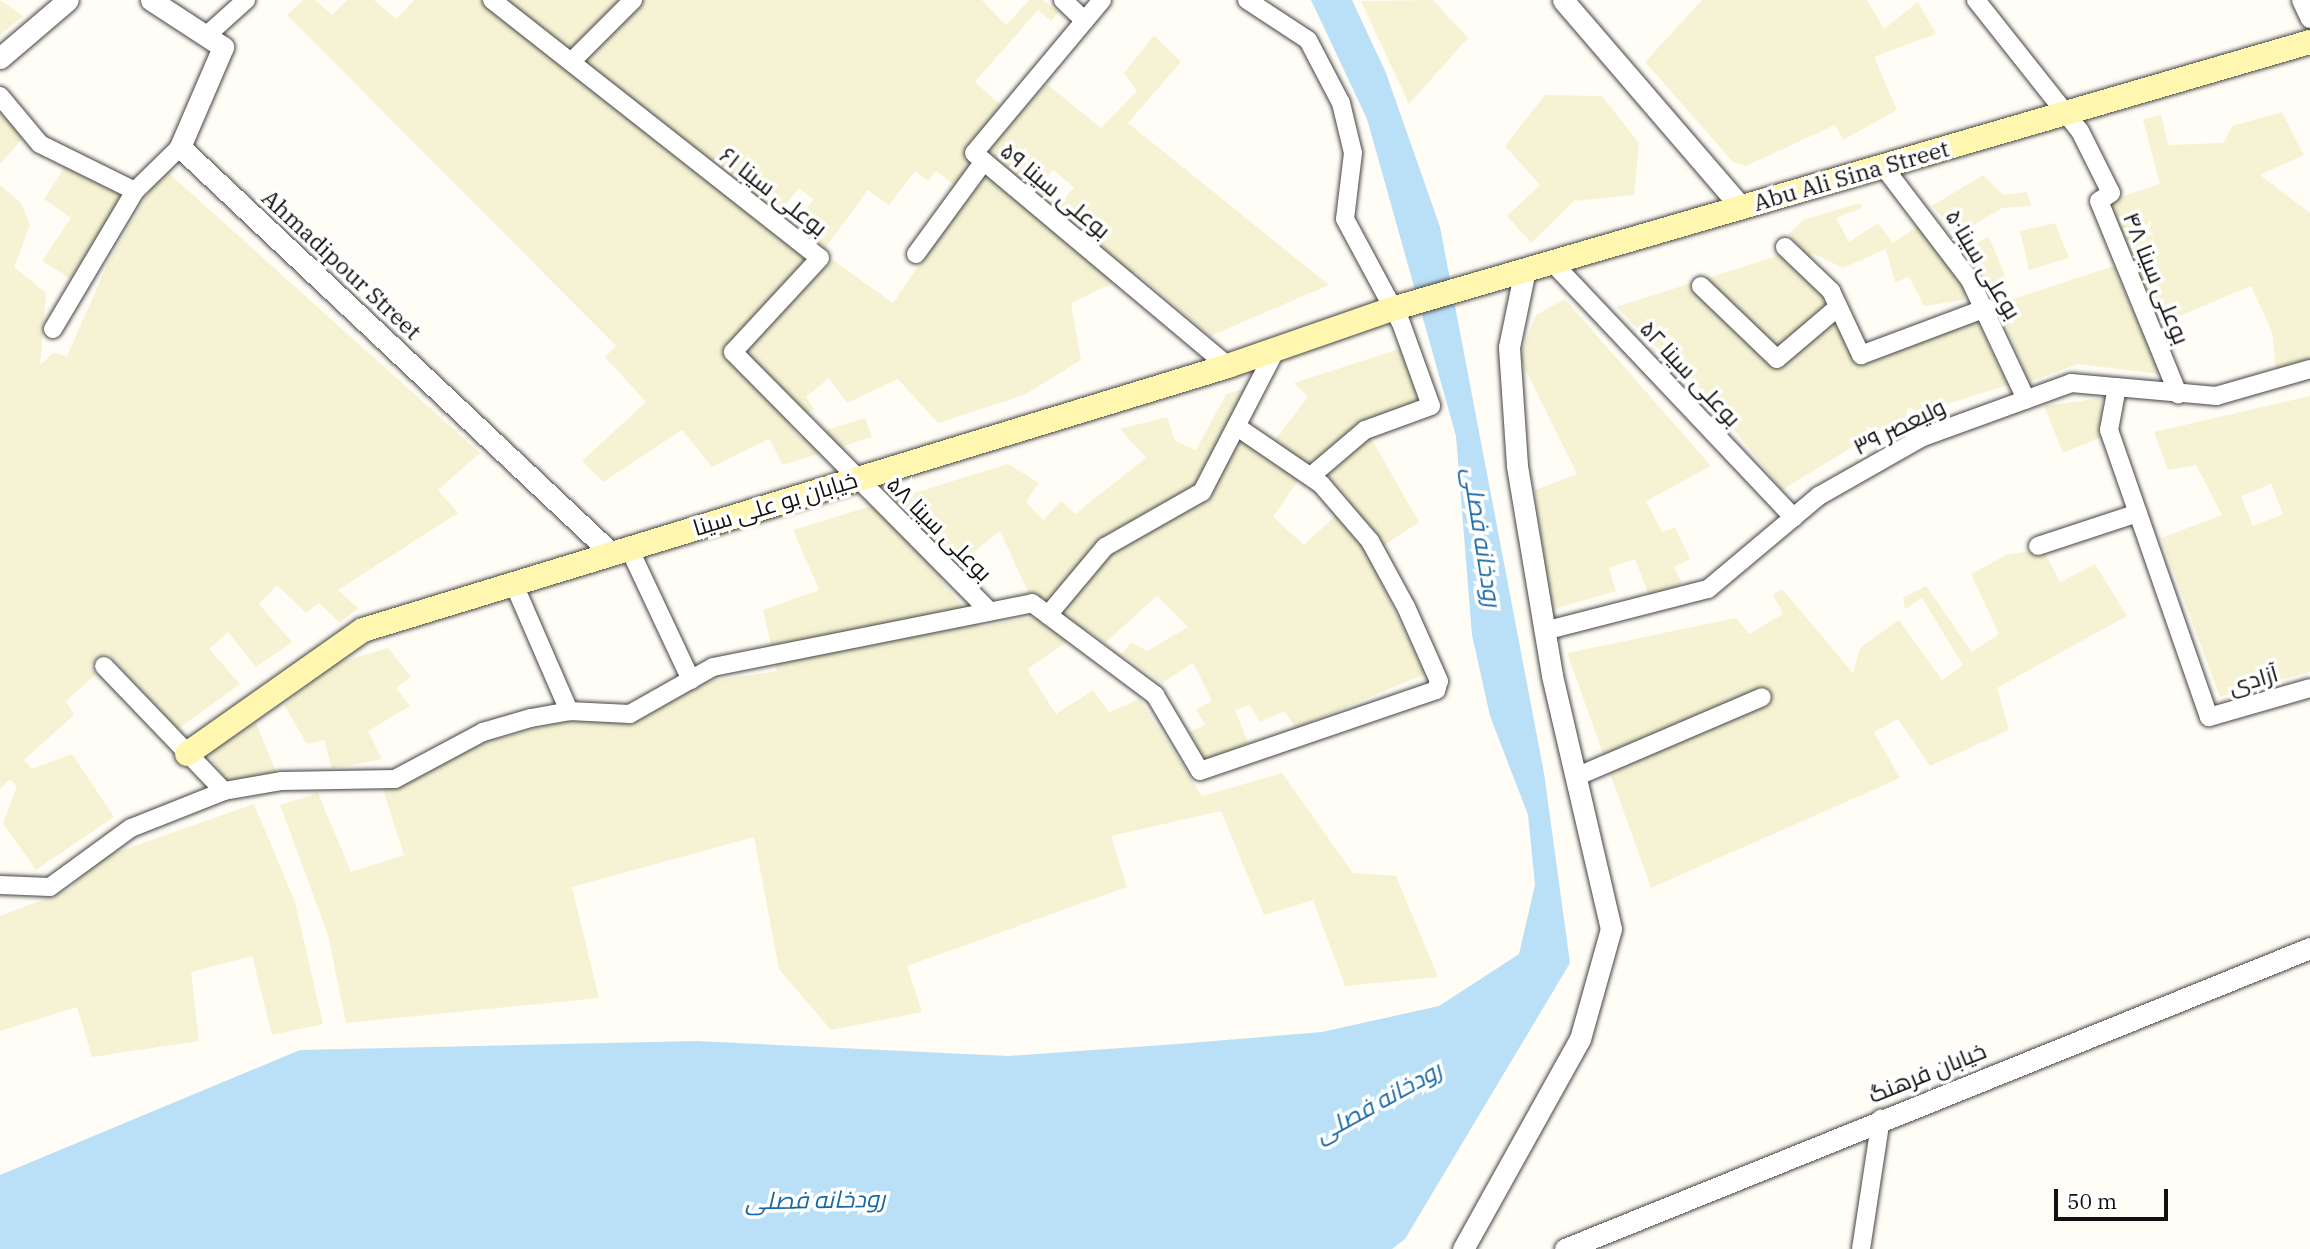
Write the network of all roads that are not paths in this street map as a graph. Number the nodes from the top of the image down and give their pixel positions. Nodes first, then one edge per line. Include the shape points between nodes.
1 (68, 0) edge
2 (151, 0) edge
3 (246, 0) edge
4 (492, 0) edge
5 (634, 0) edge
6 (1063, 0) edge
7 (1102, 0) edge
8 (1247, 0) edge
9 (1976, 0) edge
10 (2301, 0) edge
11 (1567, 1) edge
12 (2310, 19) edge
13 (1084, 21) junction
14 (206, 36) junction
15 (2310, 42) edge
16 (0, 58) edge
17 (571, 62) junction
18 (0, 96) edge
19 (2070, 111) junction
20 (180, 147) junction
21 (984, 161) junction
22 (1883, 166) junction
23 (135, 191) junction
24 (1741, 207) junction
25 (1785, 247) dead end
26 (916, 254) dead end
27 (1552, 262) junction
28 (1525, 270) junction
29 (1701, 286) dead end
30 (1838, 307) junction
31 (1986, 308) junction
32 (1392, 309) junction
33 (53, 329) dead end
34 (1276, 349) junction
35 (1228, 366) junction
36 (2310, 369) edge
37 (2117, 387) junction
38 (2178, 394) junction
39 (2026, 399) junction
40 (1239, 428) junction
41 (1311, 476) junction
42 (856, 479) junction
43 (2138, 513) junction
44 (1794, 518) junction
45 (2038, 546) dead end
46 (619, 549) junction
47 (513, 582) junction
48 (989, 611) junction
49 (1048, 615) junction
50 (1544, 631) junction
51 (104, 666) dead end
52 (691, 680) junction
53 (2310, 688) edge
54 (1762, 697) dead end
55 (569, 711) junction
56 (187, 754) junction
57 (1578, 776) junction
58 (224, 791) junction
59 (0, 885) edge
60 (2310, 948) edge
61 (1881, 1119) junction
62 (1463, 1249) edge
63 (1565, 1249) edge
64 (1861, 1249) edge

1 - 16 street
2 - 14 street
3 - 14 street
4 - 17 street, بوعلی سینا ۶۱
5 - 17 street
6 - 13 street
7 - 13 street, بوعلی سینا ۵۹
8 - 32 street via 1285,21 1319,56 1351,130 1345,219
9 - 19 street
10 - 12 street
11 - 24 street
13 - 21 street, بوعلی سینا ۵۹ via 974,153
14 - 20 street via 223,47
15 - 19 main road, Abu Ali Sina Street
17 - 42 street, بوعلی سینا ۶۱ via 820,258 733,352
18 - 23 street via 40,144
19 - 22 main road, Abu Ali Sina Street
19 - 38 street, بوعلی سینا ۴۸ via 2111,193 2099,201
20 - 23 street
20 - 46 street, Ahmadipour Street
21 - 26 street
21 - 35 street, بوعلی سینا ۵۹
22 - 24 main road, Abu Ali Sina Street
22 - 31 street, بوعلی سینا۵۰ via 1947,243
23 - 33 street
24 - 27 main road, Abu Ali Sina Street
25 - 30 street
27 - 28 main road, Abu Ali Sina Street
27 - 44 street, بوعلی سینا ۵۲
28 - 32 main road, Abu Ali Sina Street
28 - 50 street via 1509,347 1517,465
29 - 30 street via 1777,359
30 - 31 street via 1861,355
31 - 39 street, بوعلی سینا۵۰
32 - 34 main road, خیابان بو علی سینا
32 - 41 street via 1431,406 1365,430
34 - 35 main road, خیابان بو علی سینا
34 - 40 street
35 - 42 main road, خیابان بو علی سینا
36 - 38 street, ولیعصر ۳۹ via 2216,396
37 - 38 street, ولیعصر ۳۹
37 - 39 street, ولیعصر ۳۹ via 2071,383
37 - 43 street via 2109,430
39 - 44 street, ولیعصر ۳۹ via 1923,437
40 - 41 street
40 - 49 street via 1202,492 1105,547
41 - 49 street via 1347,511 1390,573 1439,681 1436,690 1200,771 1155,695
42 - 46 main road, خیابان بو علی سینا
42 - 48 street, بوعلی سینا ۵۸
43 - 45 street
43 - 53 street, آزادی via 2209,717
44 - 50 street, ولیعصر ۳۹ via 1708,589
46 - 47 main road, خیابان بو علی سینا
46 - 52 street
47 - 55 street
47 - 56 main road, خیابان بو علی سینا via 363,630
48 - 49 street via 1032,603
48 - 52 street via 713,667
50 - 57 street
51 - 56 street
52 - 55 street via 630,714
54 - 57 street
55 - 58 street via 483,732 395,779 282,780
56 - 58 street
57 - 62 street via 1611,929 1580,1040
58 - 59 street via 131,828 50,887
60 - 61 street, خیابان فرهنگ
61 - 63 street, خیابان فرهنگ
61 - 64 street

